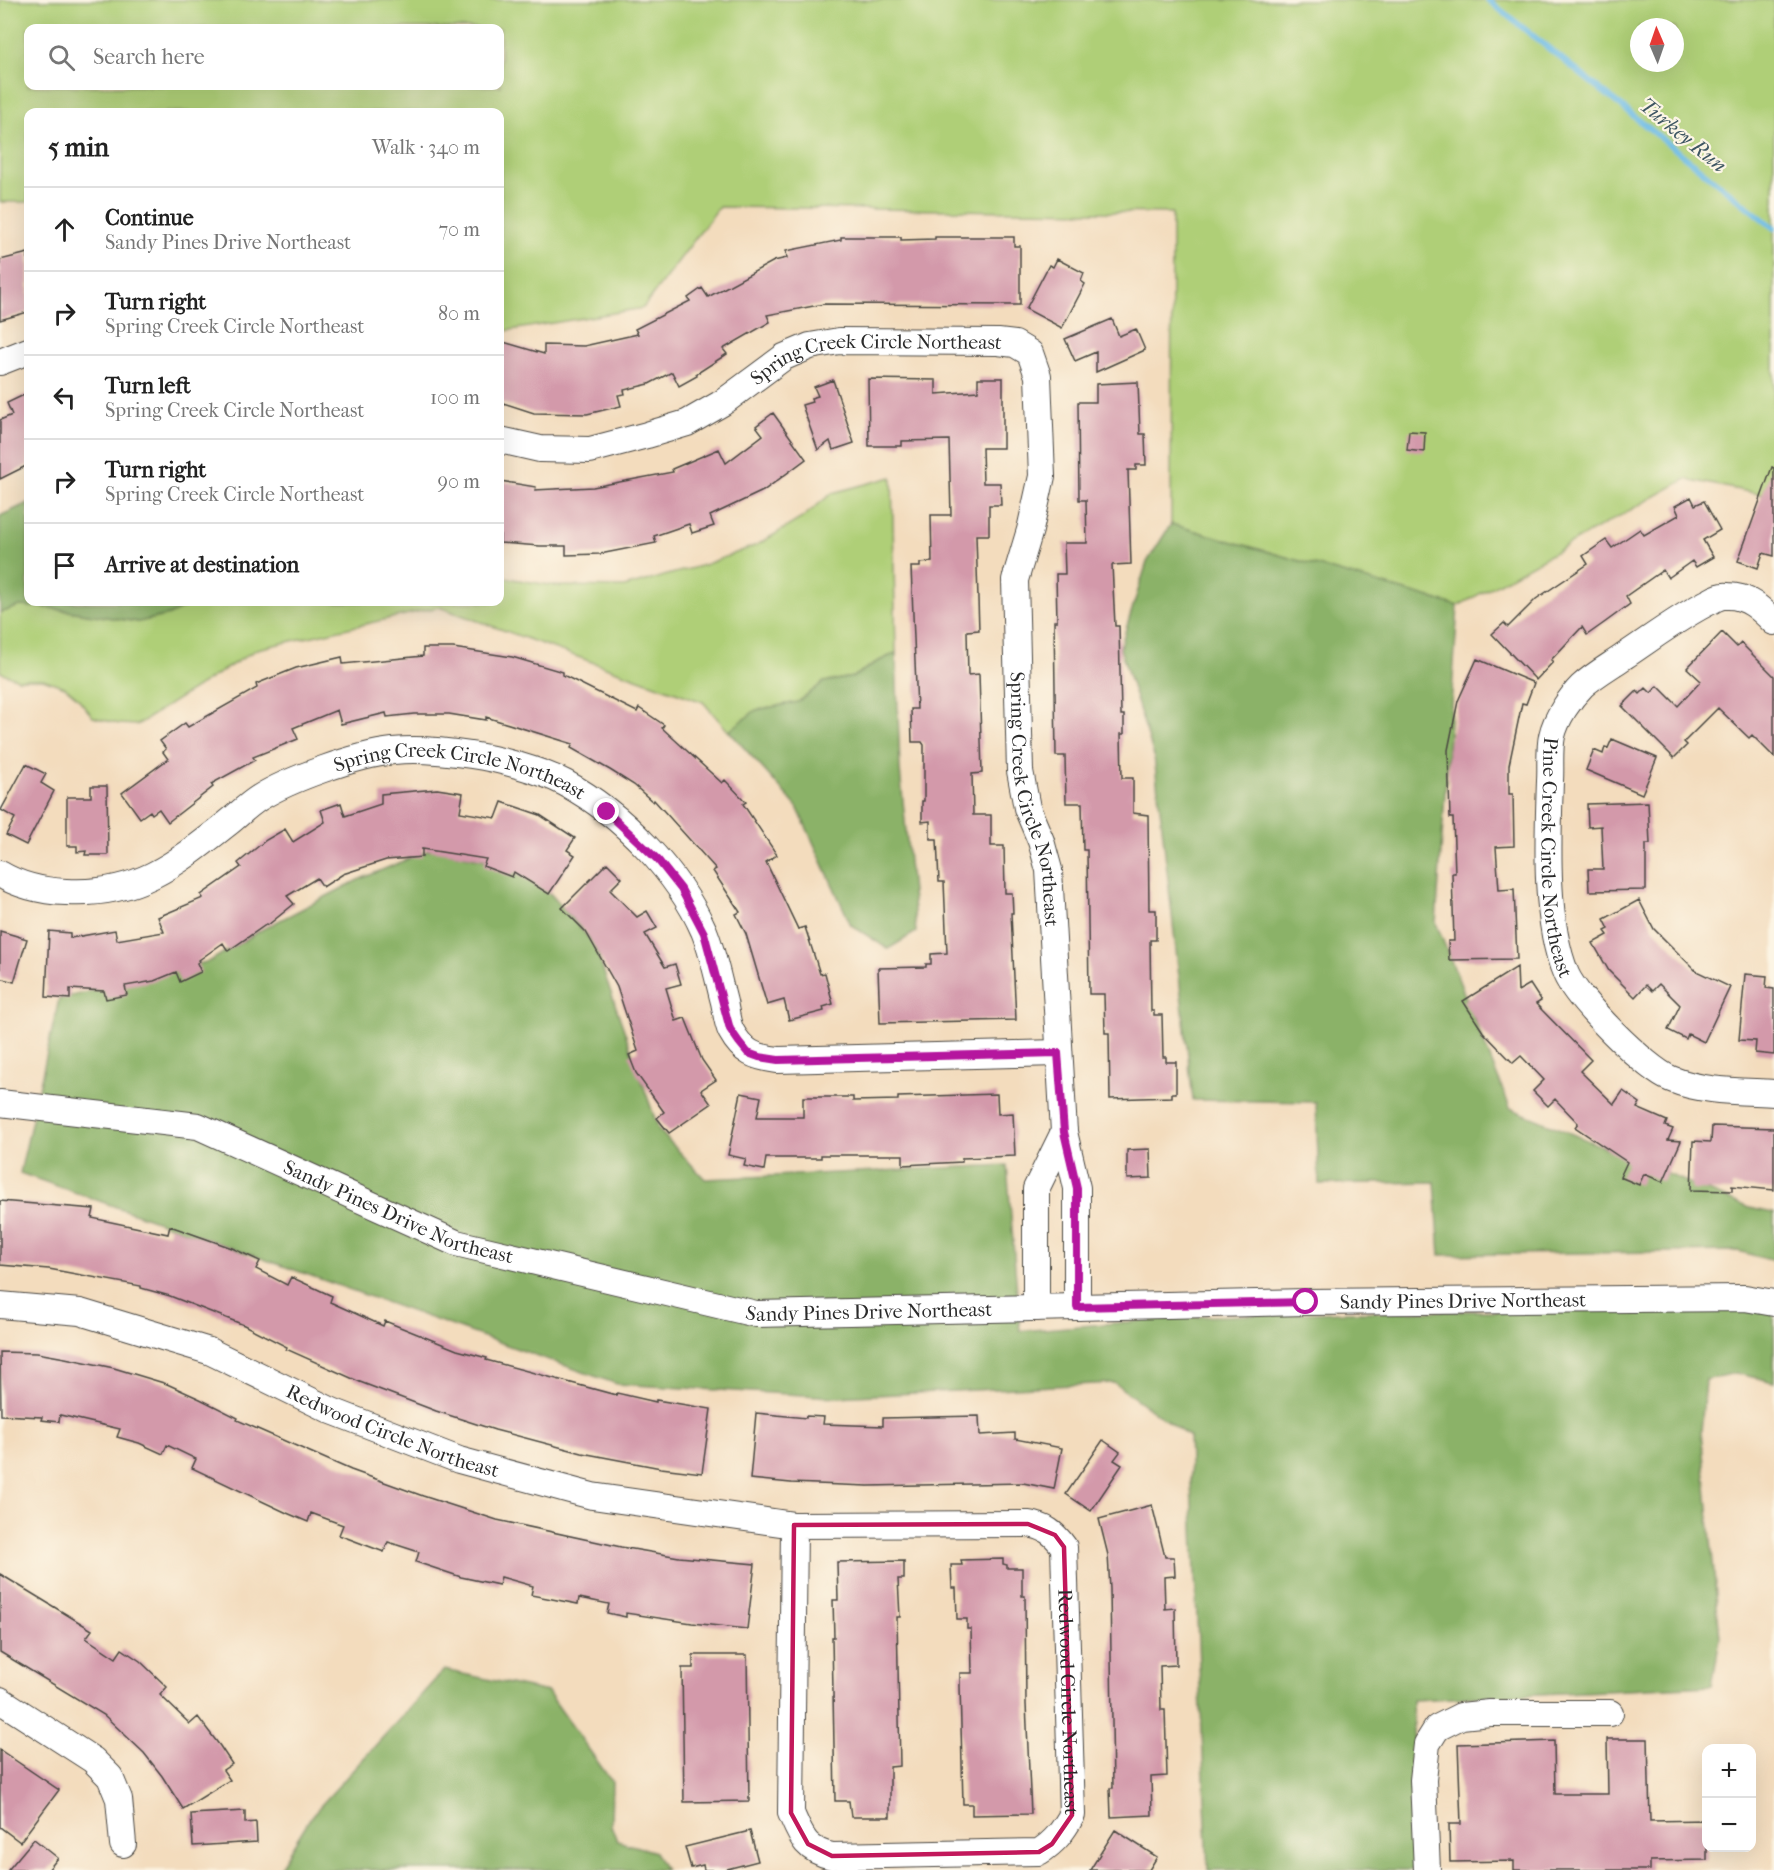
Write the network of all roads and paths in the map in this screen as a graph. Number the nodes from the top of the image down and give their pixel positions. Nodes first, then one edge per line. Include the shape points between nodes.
1 (24, 353) edge
2 (0, 362) edge
3 (504, 441) edge
4 (1774, 622) edge
5 (0, 874) edge
6 (1058, 1053) junction
7 (1774, 1093) edge
8 (0, 1103) edge
9 (1064, 1132) junction
10 (1077, 1214) junction
11 (1036, 1216) junction
12 (1774, 1303) edge
13 (0, 1305) edge
14 (1077, 1307) junction
15 (1036, 1308) junction
16 (794, 1525) junction
17 (0, 1700) edge
18 (1610, 1713) dead end
19 (123, 1844) dead end
20 (1427, 1870) edge

1 - 2 street
3 - 6 street, Spring Creek Circle Northeast via 540,449 590,450 647,435 687,423 722,403 784,357 810,346 839,341 998,342 1015,344 1030,353 1038,376 1041,476 1015,580 1020,771 1027,808 1048,870
4 - 7 street, Pine Creek Circle Northeast via 1755,603 1727,595 1674,623 1583,685 1564,708 1552,735 1548,834 1559,952 1567,977 1599,1017 1654,1071 1670,1079 1686,1085
5 - 6 street, Spring Creek Circle Northeast via 45,891 89,893 129,886 181,860 259,798 310,774 391,752 430,750 473,755 514,764 564,782 607,812 658,860 681,889 704,933 730,1029 748,1053 778,1060
6 - 9 street, Spring Creek Circle Northeast
8 - 15 street, Sandy Pines Drive Northeast via 198,1126 456,1243 756,1314
9 - 10 street, Spring Creek Circle Northeast via 1077,1188
9 - 11 street via 1036,1189
10 - 11 street
10 - 14 street, Spring Creek Circle Northeast
11 - 15 street
12 - 14 street, Sandy Pines Drive Northeast via 1745,1298
13 - 16 street, Redwood Circle Northeast via 80,1312 209,1351 332,1411 459,1460 592,1496
14 - 15 street, Sandy Pines Drive Northeast
16 - 16 street, Redwood Circle Northeast via 1028,1524 1055,1534 1064,1547 1072,1815 1052,1844 1039,1852 832,1856 817,1853 807,1844 791,1813
17 - 19 street via 93,1760 110,1777 119,1799
18 - 20 street via 1490,1713 1461,1716 1437,1728 1427,1744 1423,1780

